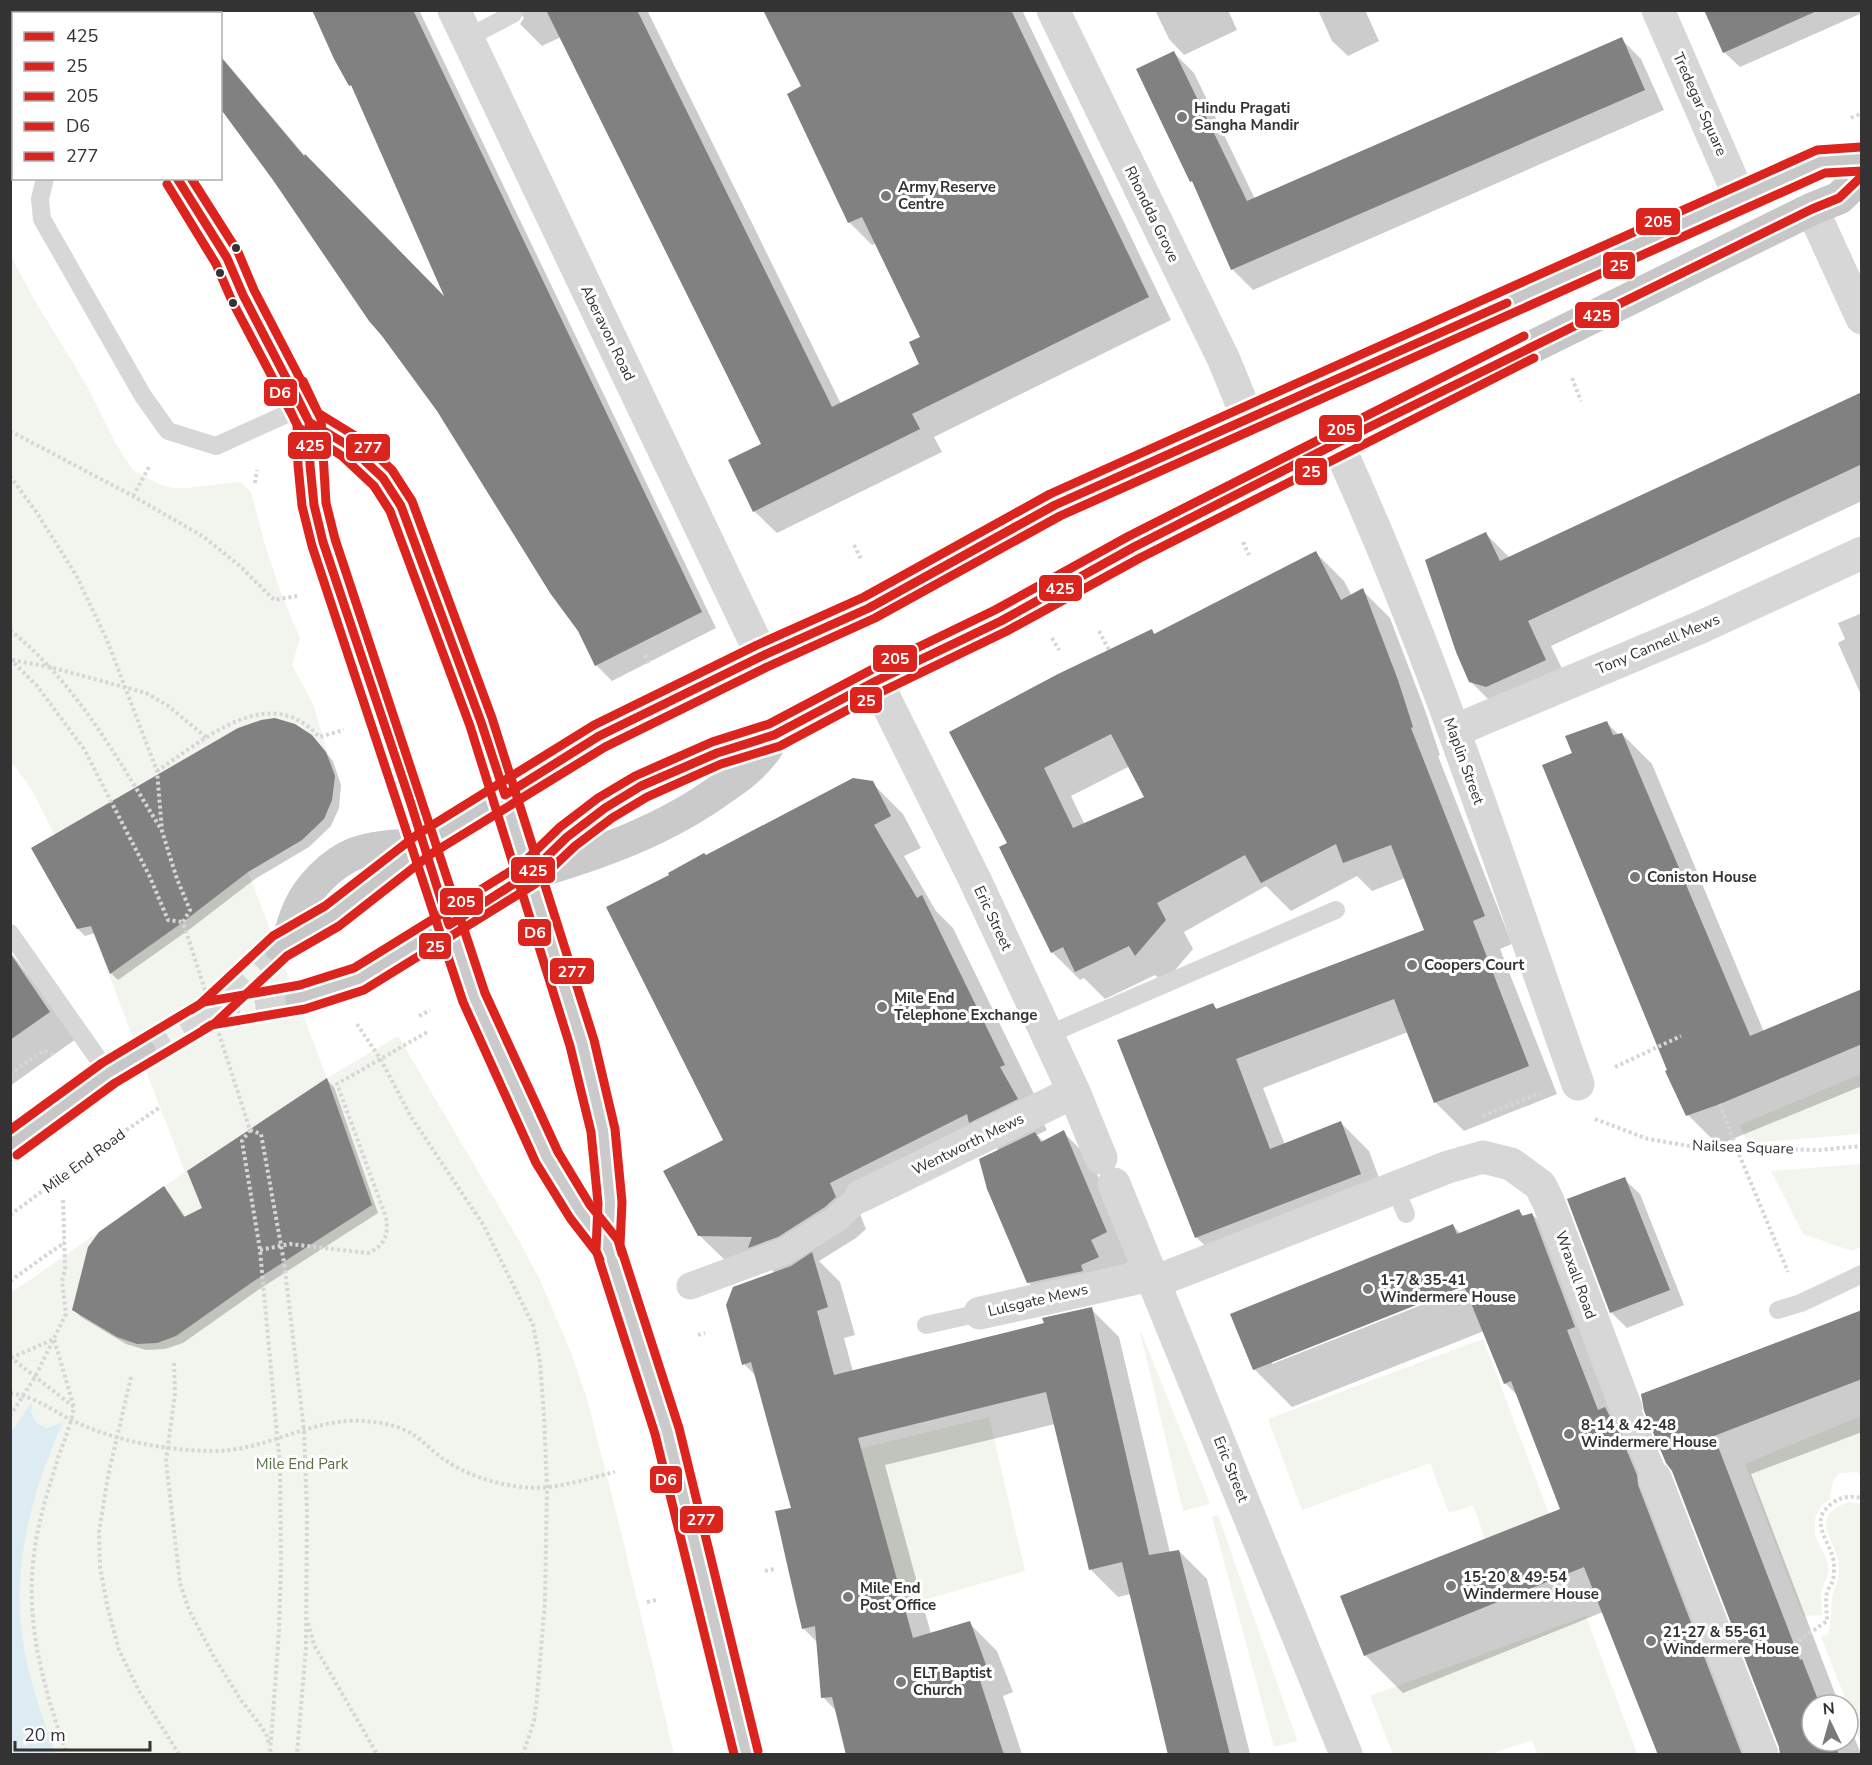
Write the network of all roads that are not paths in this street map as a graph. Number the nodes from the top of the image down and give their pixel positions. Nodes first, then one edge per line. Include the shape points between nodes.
1 (1053, 10) edge
2 (1658, 10) edge
3 (513, 14) dead end
4 (460, 24) edge
5 (1862, 159) edge
6 (1862, 176) edge
7 (45, 180) edge
8 (178, 180) edge
9 (1740, 198) junction
10 (1812, 209) junction
11 (1862, 318) edge
12 (306, 414) junction
13 (1248, 419) junction
14 (1337, 443) junction
15 (1862, 553) edge
16 (762, 656) junction
17 (876, 681) junction
18 (1454, 731) junction
19 (774, 735) junction
20 (509, 808) junction
21 (424, 844) junction
22 (529, 874) junction
23 (1335, 910) dead end
24 (448, 925) junction
25 (10, 933) edge
26 (284, 943) tunnel mouth
27 (302, 999) tunnel mouth
28 (1047, 1035) junction
29 (140, 1054) tunnel mouth
30 (108, 1073) junction
31 (1578, 1084) road end
32 (1074, 1092) junction
33 (10, 1145) edge
34 (861, 1198) joint
35 (608, 1247) junction
36 (1862, 1274) edge
37 (1152, 1278) junction
38 (690, 1286) dead end
39 (1778, 1310) dead end
40 (980, 1313) joint
41 (926, 1325) dead end
42 (1626, 1408) joint
43 (1655, 1478) joint
44 (746, 1755) edge
45 (1346, 1755) edge
46 (1762, 1755) edge

1 - 13 street, Rhondda Grove via 1224,360
2 - 9 street, Tredegar Square
3 - 4 lane
4 - 16 street, Aberavon Road
5 - 9 highway via 1822,161
6 - 10 highway via 1839,198
7 - 12 lane via 40,199 42,219 143,396 168,431 216,446
8 - 12 main road via 227,258
9 - 13 highway
10 - 11 street
10 - 14 highway
12 - 20 main road via 383,478 401,506
12 - 21 main road via 314,505 323,542
13 - 16 highway via 1055,506 869,608
14 - 17 highway via 1134,547 1001,621
14 - 18 street, Maplin Street via 1388,560
15 - 18 street, Tony Cannell Mews via 1701,627
16 - 20 highway via 599,736
17 - 19 highway
17 - 28 street, Eric Street
18 - 31 street, Maplin Street
19 - 22 highway via 717,753 641,786 567,837
19 - 22 main road via 763,754 742,774 697,807 628,840
20 - 21 highway
20 - 22 main road
21 - 24 main road
21 - 26 highway via 332,916
22 - 24 highway
22 - 35 main road via 582,1043 603,1130 610,1203
23 - 28 lane
24 - 27 highway via 359,979
24 - 35 main road via 482,1018 547,1158 580,1212
25 - 30 lane
28 - 32 street, Eric Street
29 - 30 highway
30 - 33 highway
32 - 34 street, Wentworth Mews
32 - 37 street, Eric Street
34 - 38 street, Wentworth Mews via 835,1220 785,1251
35 - 44 main road via 667,1431
36 - 39 lane
37 - 40 street, Lulsgate Mews
37 - 42 street, Wraxall Road via 1400,1201 1448,1167 1483,1157 1511,1164 1540,1185 1548,1201
37 - 45 street, Eric Street
40 - 41 lane, Lulsgate Mews
42 - 43 street, Wraxall Road
43 - 46 street, Wraxall Road

